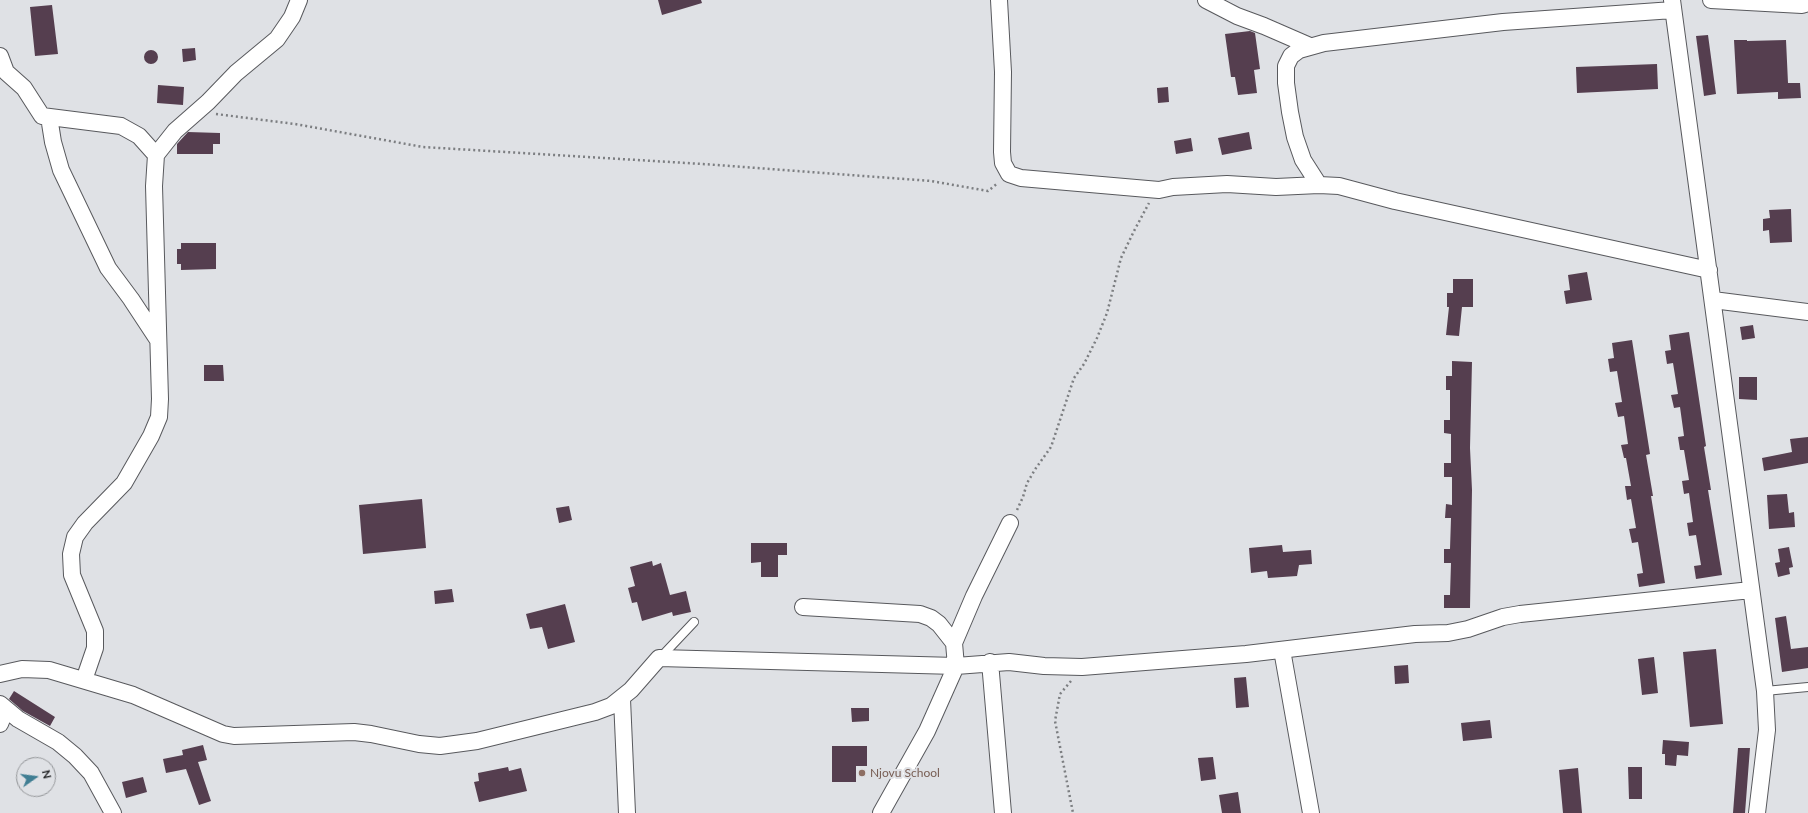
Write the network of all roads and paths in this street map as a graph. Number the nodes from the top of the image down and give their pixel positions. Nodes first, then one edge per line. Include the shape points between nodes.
1 (299, 0) edge
2 (999, 0) edge
3 (1206, 0) edge
4 (1711, 0) edge
5 (1808, 3) edge
6 (1673, 5) edge
7 (1310, 46) junction
8 (0, 56) edge
9 (198, 111) junction
10 (49, 117) junction
11 (156, 155) junction
12 (1008, 174) junction
13 (1319, 185) junction
14 (1159, 190) junction
15 (1709, 270) junction
16 (1713, 300) junction
17 (1808, 312) edge
18 (158, 340) junction
19 (1010, 523) joint
20 (1751, 590) junction
21 (803, 607) dead end
22 (694, 622) dead end
23 (954, 643) junction
24 (1282, 650) junction
25 (659, 658) junction
26 (990, 662) junction
27 (956, 666) junction
28 (1082, 667) junction
29 (0, 674) edge
30 (84, 680) junction
31 (1808, 687) edge
32 (1765, 691) junction
33 (622, 699) junction
34 (2, 712) edge
35 (103, 794) junction
36 (99, 813) edge
37 (113, 813) edge
38 (627, 813) edge
39 (881, 813) edge
40 (1003, 813) edge
41 (1073, 813) edge
42 (1311, 813) edge
43 (1756, 813) edge

1 - 9 street via 292,17 277,38 236,73
2 - 12 street via 1003,72 1002,152
3 - 7 street via 1237,16
4 - 5 street via 1802,5
6 - 7 street via 1503,22
6 - 15 street
7 - 13 street via 1291,56 1286,66 1286,83 1295,137 1303,160
8 - 10 street via 6,72 24,88 42,116
9 - 11 street via 175,131
9 - 12 path via 295,124 422,147 931,181 988,191
10 - 11 street via 121,126 138,136
10 - 18 street via 61,170 108,268
11 - 18 street via 154,186
12 - 14 street via 1021,178
13 - 14 street via 1276,187 1227,184
13 - 15 street via 1339,186 1394,201
14 - 19 path via 1143,214 1121,258 1107,313 1097,338 1074,378 1051,447 1027,483 1024,497
15 - 16 street
16 - 17 street
16 - 20 street
18 - 30 street via 159,417 124,483 85,523 75,537 71,554 72,574 95,631 95,648
19 - 23 street
20 - 24 street via 1520,614 1448,633 1352,640
20 - 32 street
21 - 23 street via 920,614 939,624
22 - 25 lane
23 - 27 street
24 - 28 street
24 - 42 street
25 - 27 street
25 - 33 street
26 - 27 street
26 - 28 street
26 - 40 street
27 - 39 street via 927,731
28 - 41 path via 1060,694 1055,721
29 - 30 street via 34,668
30 - 33 street via 133,695 223,734 234,736 354,732 440,746 476,741 595,712
31 - 32 lane
32 - 43 street via 1766,730
33 - 38 street
34 - 35 street via 18,718 58,742 91,773
35 - 36 street
35 - 37 street

